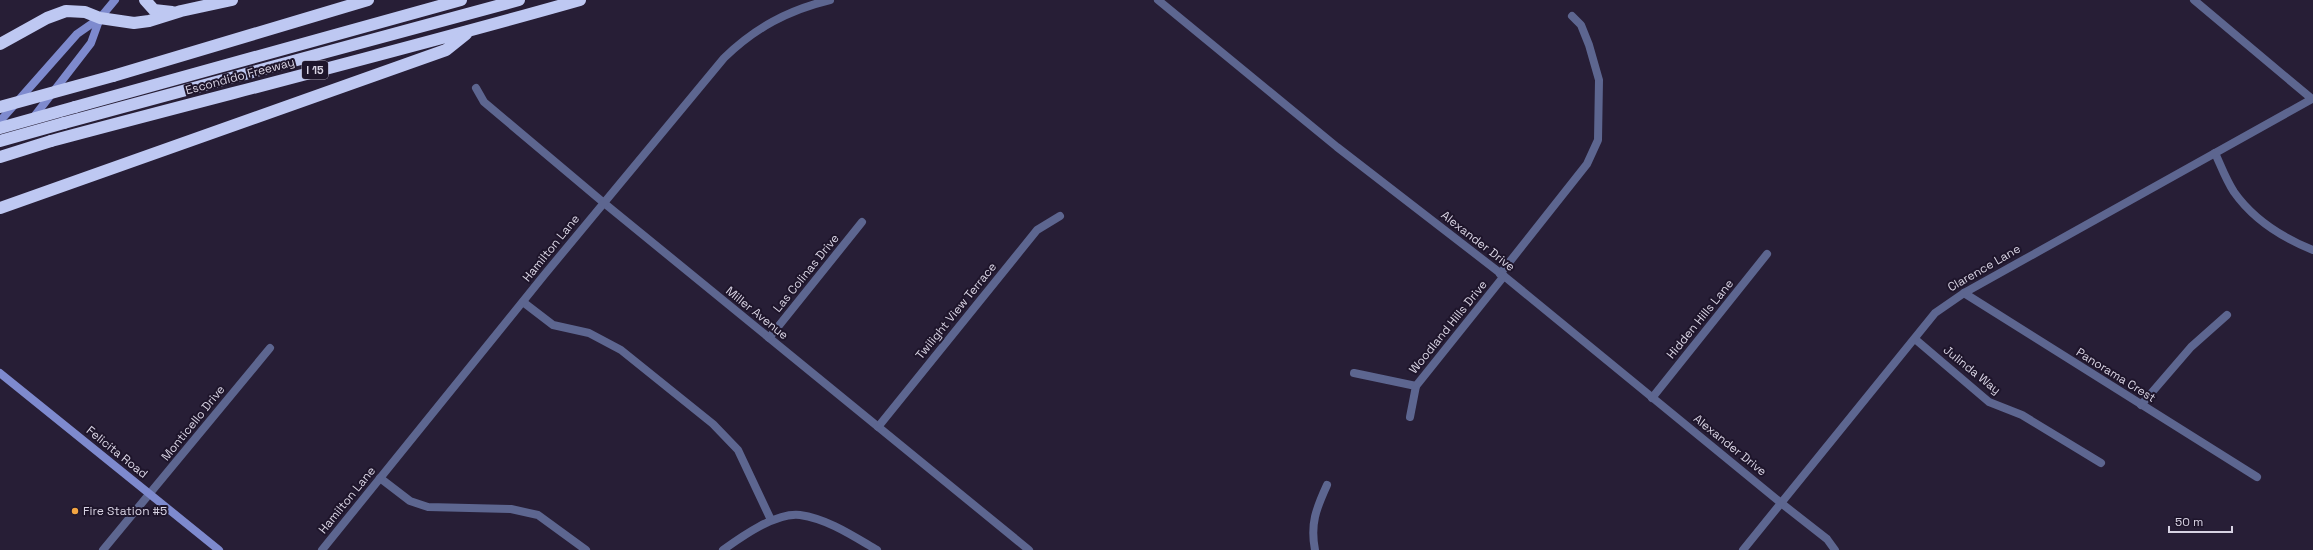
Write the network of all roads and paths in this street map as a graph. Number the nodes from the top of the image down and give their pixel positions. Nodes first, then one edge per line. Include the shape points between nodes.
1 (115, 0) edge
2 (145, 0) edge
3 (232, 0) edge
4 (368, 0) edge
5 (461, 0) edge
6 (519, 0) edge
7 (580, 0) edge
8 (830, 0) edge
9 (1158, 0) edge
10 (2194, 0) edge
11 (181, 11) junction
12 (1572, 16) dead end
13 (100, 18) junction
14 (470, 31) junction
15 (378, 38) junction
16 (0, 44) edge
17 (297, 75) junction
18 (476, 88) dead end
19 (2312, 98) edge
20 (0, 107) edge
21 (0, 121) edge
22 (0, 128) edge
23 (0, 141) edge
24 (2215, 153) junction
25 (0, 158) edge
26 (604, 203) junction
27 (0, 208) edge
28 (1060, 216) dead end
29 (862, 222) dead end
30 (2313, 250) edge
31 (1767, 254) dead end
32 (1502, 275) junction
33 (1964, 293) junction
34 (523, 302) junction
35 (2227, 315) dead end
36 (769, 338) junction
37 (1915, 338) junction
38 (270, 348) dead end
39 (1354, 373) dead end
40 (0, 374) edge
41 (1416, 386) junction
42 (1652, 398) junction
43 (2141, 405) junction
44 (1410, 418) dead end
45 (878, 427) junction
46 (2101, 463) dead end
47 (2257, 477) dead end
48 (380, 478) junction
49 (1327, 485) dead end
50 (150, 494) junction
51 (1781, 503) junction
52 (771, 520) junction
53 (103, 550) edge
54 (218, 550) edge
55 (322, 550) edge
56 (586, 550) edge
57 (722, 550) edge
58 (877, 550) edge
59 (1029, 550) edge
60 (1315, 550) edge
61 (1743, 550) edge
62 (1835, 550) edge

1 - 13 main road
2 - 11 highway via 151,8 158,11
3 - 11 highway
4 - 20 highway, bridge
5 - 22 highway, bridge
6 - 15 highway
7 - 14 highway, Escondido Freeway / I 15
8 - 26 street, Hamilton Lane via 788,13 753,33 738,45 710,74
9 - 32 street, Alexander Drive via 1337,147
10 - 19 street
11 - 13 highway via 149,22 134,23
12 - 32 street, Woodland Hills Drive via 1581,25 1587,38 1599,80 1598,140 1587,164
13 - 16 highway via 85,12 66,11 47,18
13 - 21 main road via 77,34
13 - 25 main road via 91,43 77,64
14 - 17 highway, Escondido Freeway / I 15
14 - 27 highway via 446,50
15 - 17 highway
15 - 23 highway, bridge
17 - 25 highway, Escondido Freeway / I 15, bridge via 51,141
18 - 26 street, Miller Avenue via 484,102
19 - 24 street, Clarence Lane
24 - 30 street via 2234,192 2260,220 2296,243
24 - 33 street, Clarence Lane
26 - 34 street, Hamilton Lane
26 - 36 street, Miller Avenue
28 - 45 street, Twilight View Terrace via 1037,230
29 - 36 street, Las Colinas Drive
31 - 42 street, Hidden Hills Lane
32 - 41 street, Woodland Hills Drive
32 - 42 street, Alexander Drive
33 - 37 street, Clarence Lane via 1935,313
33 - 43 street, Panorama Crest
34 - 48 street, Hamilton Lane
34 - 52 street via 553,325 589,334 621,350 713,424 738,450
35 - 43 street via 2191,347
36 - 45 street, Miller Avenue
37 - 46 street, Julinda Way via 1989,402 2022,415
37 - 51 street, Clarence Lane
38 - 50 street, Monticello Drive
39 - 41 street
40 - 50 main road, Felicita Road
41 - 44 street, Woodland Hills Drive
42 - 51 street, Alexander Drive
43 - 47 street, Panorama Crest
45 - 59 street, Miller Avenue
48 - 55 street, Hamilton Lane
48 - 56 street via 410,501 428,507 511,508 538,515
49 - 60 street via 1315,512 1312,536
50 - 53 street, Monticello Drive
50 - 54 main road, Felicita Road
51 - 61 street, Clarence Lane
51 - 62 street, Alexander Drive via 1827,539
52 - 57 street
52 - 58 street via 798,514 833,524

